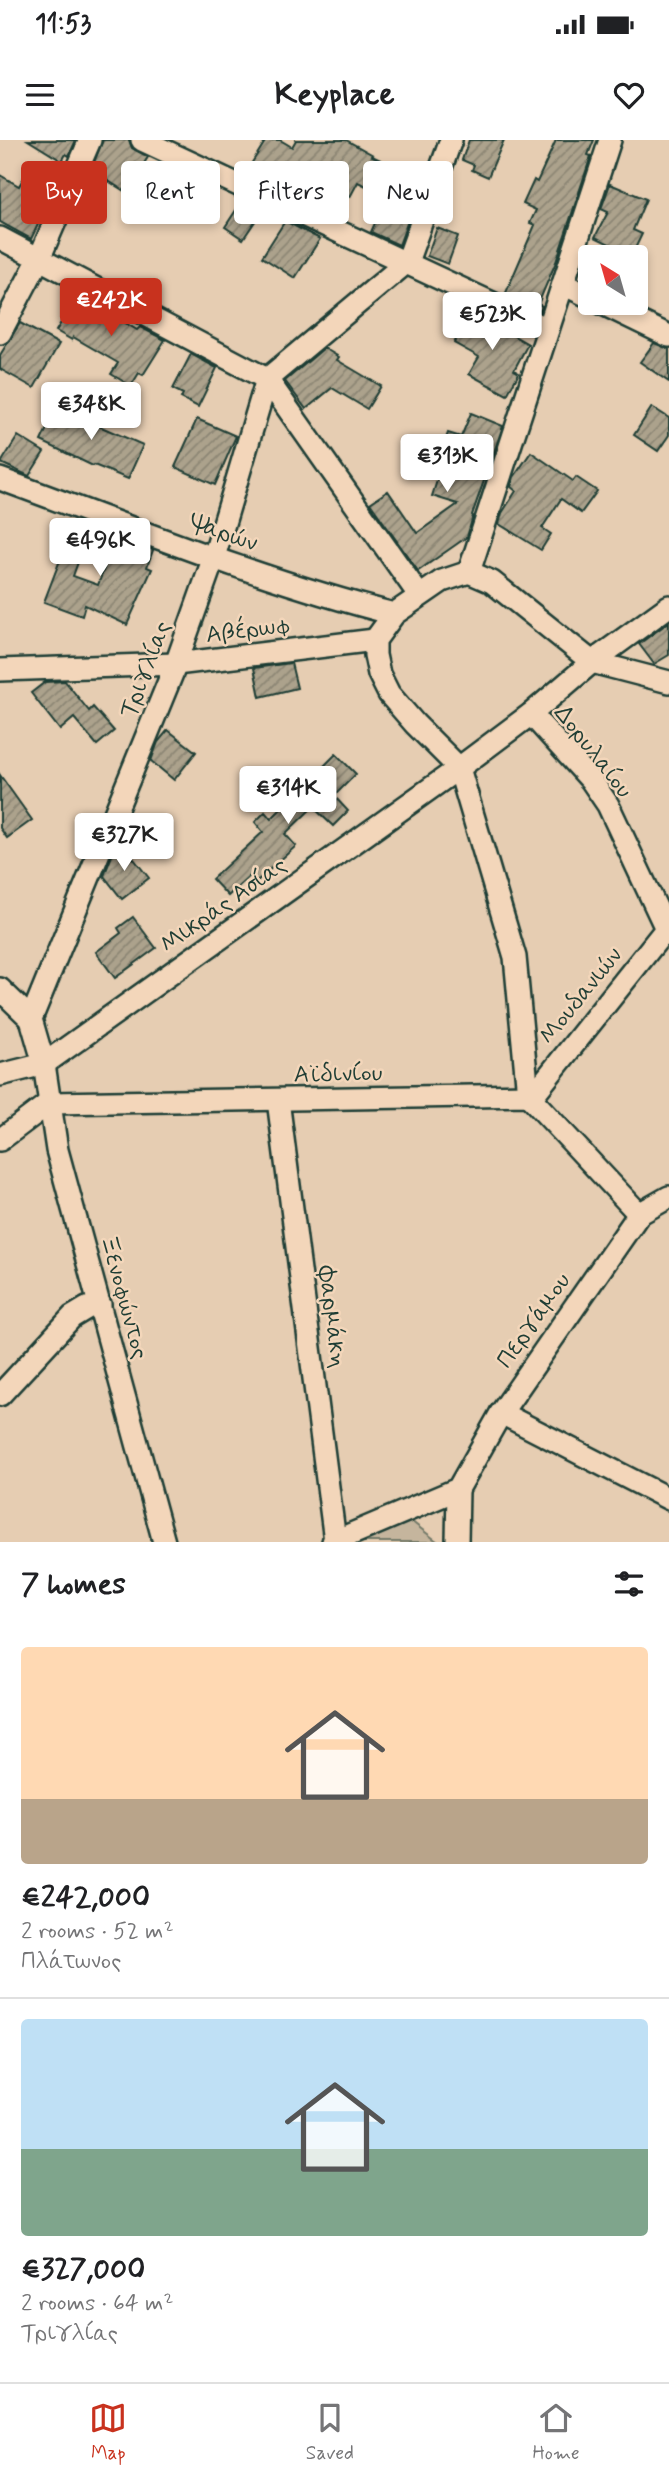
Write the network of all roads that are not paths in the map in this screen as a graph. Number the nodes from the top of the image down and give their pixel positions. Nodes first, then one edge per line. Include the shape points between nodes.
1 (90, 140) edge
2 (142, 140) edge
3 (451, 140) edge
4 (610, 140) edge
5 (0, 238) edge
6 (38, 259) junction
7 (407, 262) junction
8 (563, 284) junction
9 (578, 292) edge
10 (626, 315) edge
11 (548, 329) junction
12 (0, 333) edge
13 (669, 336) edge
14 (267, 379) junction
15 (0, 479) edge
16 (214, 557) junction
17 (468, 572) junction
18 (419, 595) junction
19 (669, 606) edge
20 (394, 614) junction
21 (375, 640) junction
22 (592, 662) junction
23 (176, 664) junction
24 (0, 670) edge
25 (669, 682) edge
26 (531, 714) junction
27 (459, 768) junction
28 (668, 930) edge
29 (0, 989) edge
30 (31, 1019) junction
31 (44, 1064) junction
32 (0, 1075) edge
33 (530, 1097) junction
34 (278, 1100) junction
35 (50, 1103) junction
36 (0, 1140) edge
37 (669, 1196) edge
38 (639, 1214) junction
39 (100, 1304) junction
40 (0, 1395) edge
41 (501, 1413) junction
42 (458, 1489) junction
43 (669, 1499) edge
44 (164, 1542) edge
45 (334, 1542) edge
46 (457, 1542) edge

1 - 6 street
2 - 7 street
3 - 7 street
4 - 8 street
5 - 6 street
6 - 12 street
6 - 14 street
7 - 11 street
7 - 14 street
8 - 9 street
8 - 11 street
10 - 13 street
11 - 17 street
14 - 16 street, Τριγλίας
14 - 18 street
15 - 16 street, Ψαρών
16 - 20 street, Ψαρών
16 - 23 street, Τριγλίας
17 - 18 street
17 - 22 street via 492,582
18 - 20 street
19 - 22 street, Μικράς Ασίας
20 - 21 street
21 - 23 street, Αβέρωφ
21 - 27 street via 379,674 388,694
22 - 25 street
22 - 26 street, Μικράς Ασίας
23 - 24 street, Αβέρωφ
23 - 30 street, Τριγλίας
26 - 27 street, Μικράς Ασίας
26 - 28 street, Δορυλαίου via 608,804
27 - 31 street, Μικράς Ασίας
27 - 33 street via 515,957
28 - 33 street, Μουδανιών
29 - 30 street
30 - 31 street
31 - 32 street, Μικράς Ασίας
31 - 35 street, Ξενοφώντος
33 - 34 street, Αϊδινίου
33 - 38 street
34 - 35 street, Αϊδινίου
34 - 45 street, Φαρμάκη
35 - 36 street
35 - 39 street, Ξενοφώντος via 57,1150
37 - 38 street, Περγάμου
38 - 41 street, Περγάμου
39 - 40 street via 72,1317
39 - 44 street, Ξενοφώντος
41 - 42 street, Περγάμου
41 - 43 street
42 - 45 street
42 - 46 street, Περγάμου

